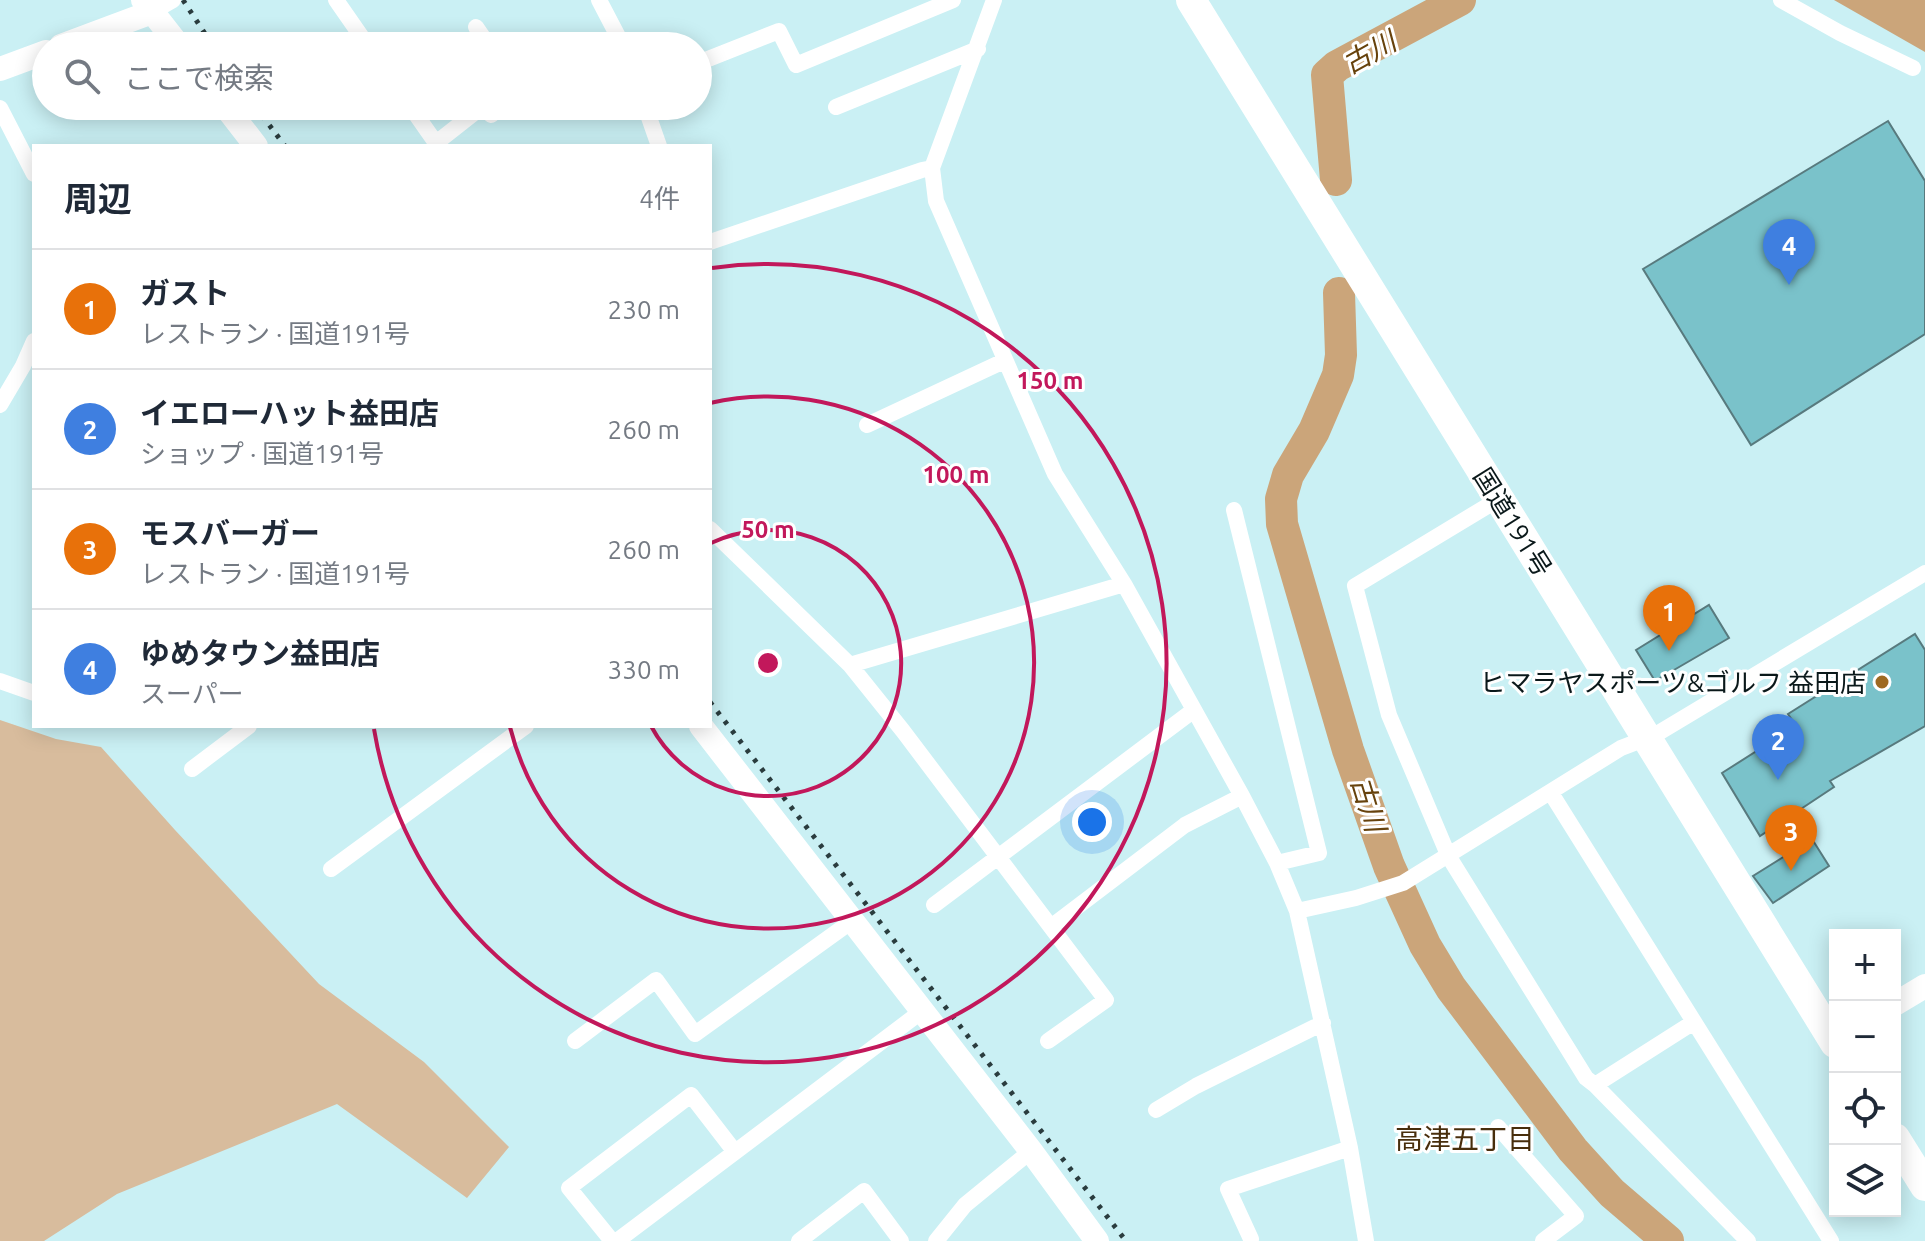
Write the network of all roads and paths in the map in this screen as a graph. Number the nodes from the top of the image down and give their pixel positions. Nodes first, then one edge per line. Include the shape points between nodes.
1 (336, 0) edge
2 (599, 0) edge
3 (953, 0) edge
4 (994, 0) edge
5 (1781, 0) edge
6 (1196, 2) edge
7 (156, 4) edge
8 (476, 27) dead end
9 (93, 32) edge
10 (171, 32) edge
11 (358, 32) edge
12 (479, 32) edge
13 (616, 32) edge
14 (978, 49) junction
15 (32, 57) edge
16 (712, 57) edge
17 (1913, 68) dead end
18 (0, 69) edge
19 (836, 107) dead end
20 (0, 108) edge
21 (236, 120) edge
22 (420, 120) edge
23 (466, 120) edge
24 (650, 120) edge
25 (254, 144) edge
26 (437, 144) edge
27 (658, 144) edge
28 (932, 168) junction
29 (32, 170) edge
30 (712, 241) edge
31 (32, 345) edge
32 (1004, 361) junction
33 (0, 405) edge
34 (867, 425) dead end
35 (1499, 499) junction
36 (1234, 510) dead end
37 (712, 531) edge
38 (1925, 573) edge
39 (1124, 584) junction
40 (850, 665) junction
41 (0, 681) edge
42 (32, 692) edge
43 (1194, 710) junction
44 (246, 728) edge
45 (523, 728) edge
46 (703, 728) edge
47 (1648, 739) junction
48 (192, 769) dead end
49 (1551, 793) junction
50 (1242, 796) junction
51 (996, 857) junction
52 (1449, 857) junction
53 (1277, 863) junction
54 (331, 869) dead end
55 (934, 905) dead end
56 (1297, 911) junction
57 (852, 921) junction
58 (1052, 926) junction
59 (1925, 986) edge
60 (1900, 1001) edge
61 (922, 1011) junction
62 (1694, 1022) junction
63 (1323, 1023) junction
64 (1829, 1031) edge
65 (575, 1041) dead end
66 (1048, 1041) dead end
67 (1595, 1085) junction
68 (1156, 1110) dead end
69 (1498, 1127) dead end
70 (1899, 1145) edge
71 (1350, 1148) junction
72 (1031, 1151) junction
73 (735, 1152) junction
74 (1925, 1186) edge
75 (1251, 1239) dead end
76 (614, 1241) edge
77 (799, 1241) edge
78 (901, 1241) edge
79 (936, 1241) edge
80 (1097, 1241) edge
81 (1366, 1241) edge
82 (1543, 1241) edge
83 (1748, 1241) edge
84 (1831, 1241) edge

1 - 11 street
2 - 13 street
3 - 16 street via 796,65 779,31
4 - 14 street
5 - 17 street
6 - 35 highway, 国道191号
7 - 9 street
7 - 10 street
8 - 12 street
14 - 19 street
14 - 28 street
15 - 18 street
20 - 29 street
21 - 25 street
22 - 26 street
23 - 26 street
24 - 27 street
28 - 30 street
28 - 32 street via 936,201
31 - 33 street
32 - 34 street
32 - 39 street via 1055,474
35 - 47 highway, 国道191号
35 - 52 street via 1355,586 1389,715
36 - 53 street via 1319,853
37 - 40 street
38 - 47 street
39 - 40 street
39 - 43 street
40 - 51 street
41 - 42 street
43 - 50 street
43 - 51 street
44 - 48 street
45 - 54 street
46 - 57 street
47 - 49 street via 1621,748
47 - 64 highway, 国道191号
49 - 52 street
49 - 62 street
50 - 53 street
50 - 58 street via 1185,825
51 - 55 street
51 - 58 street
52 - 56 street via 1386,890
52 - 67 street
53 - 56 street
56 - 63 street
57 - 61 street
57 - 65 street via 695,1034 656,980
58 - 66 street via 1106,1000
59 - 60 street
61 - 72 street
61 - 73 street
62 - 67 street
62 - 84 street
63 - 68 street
63 - 71 street
67 - 83 street
69 - 82 street via 1576,1216
70 - 74 highway
71 - 75 street via 1228,1189
71 - 81 street
72 - 79 street via 965,1205
72 - 80 street
73 - 76 street
73 - 76 street via 691,1095 569,1188
77 - 78 street via 864,1191

